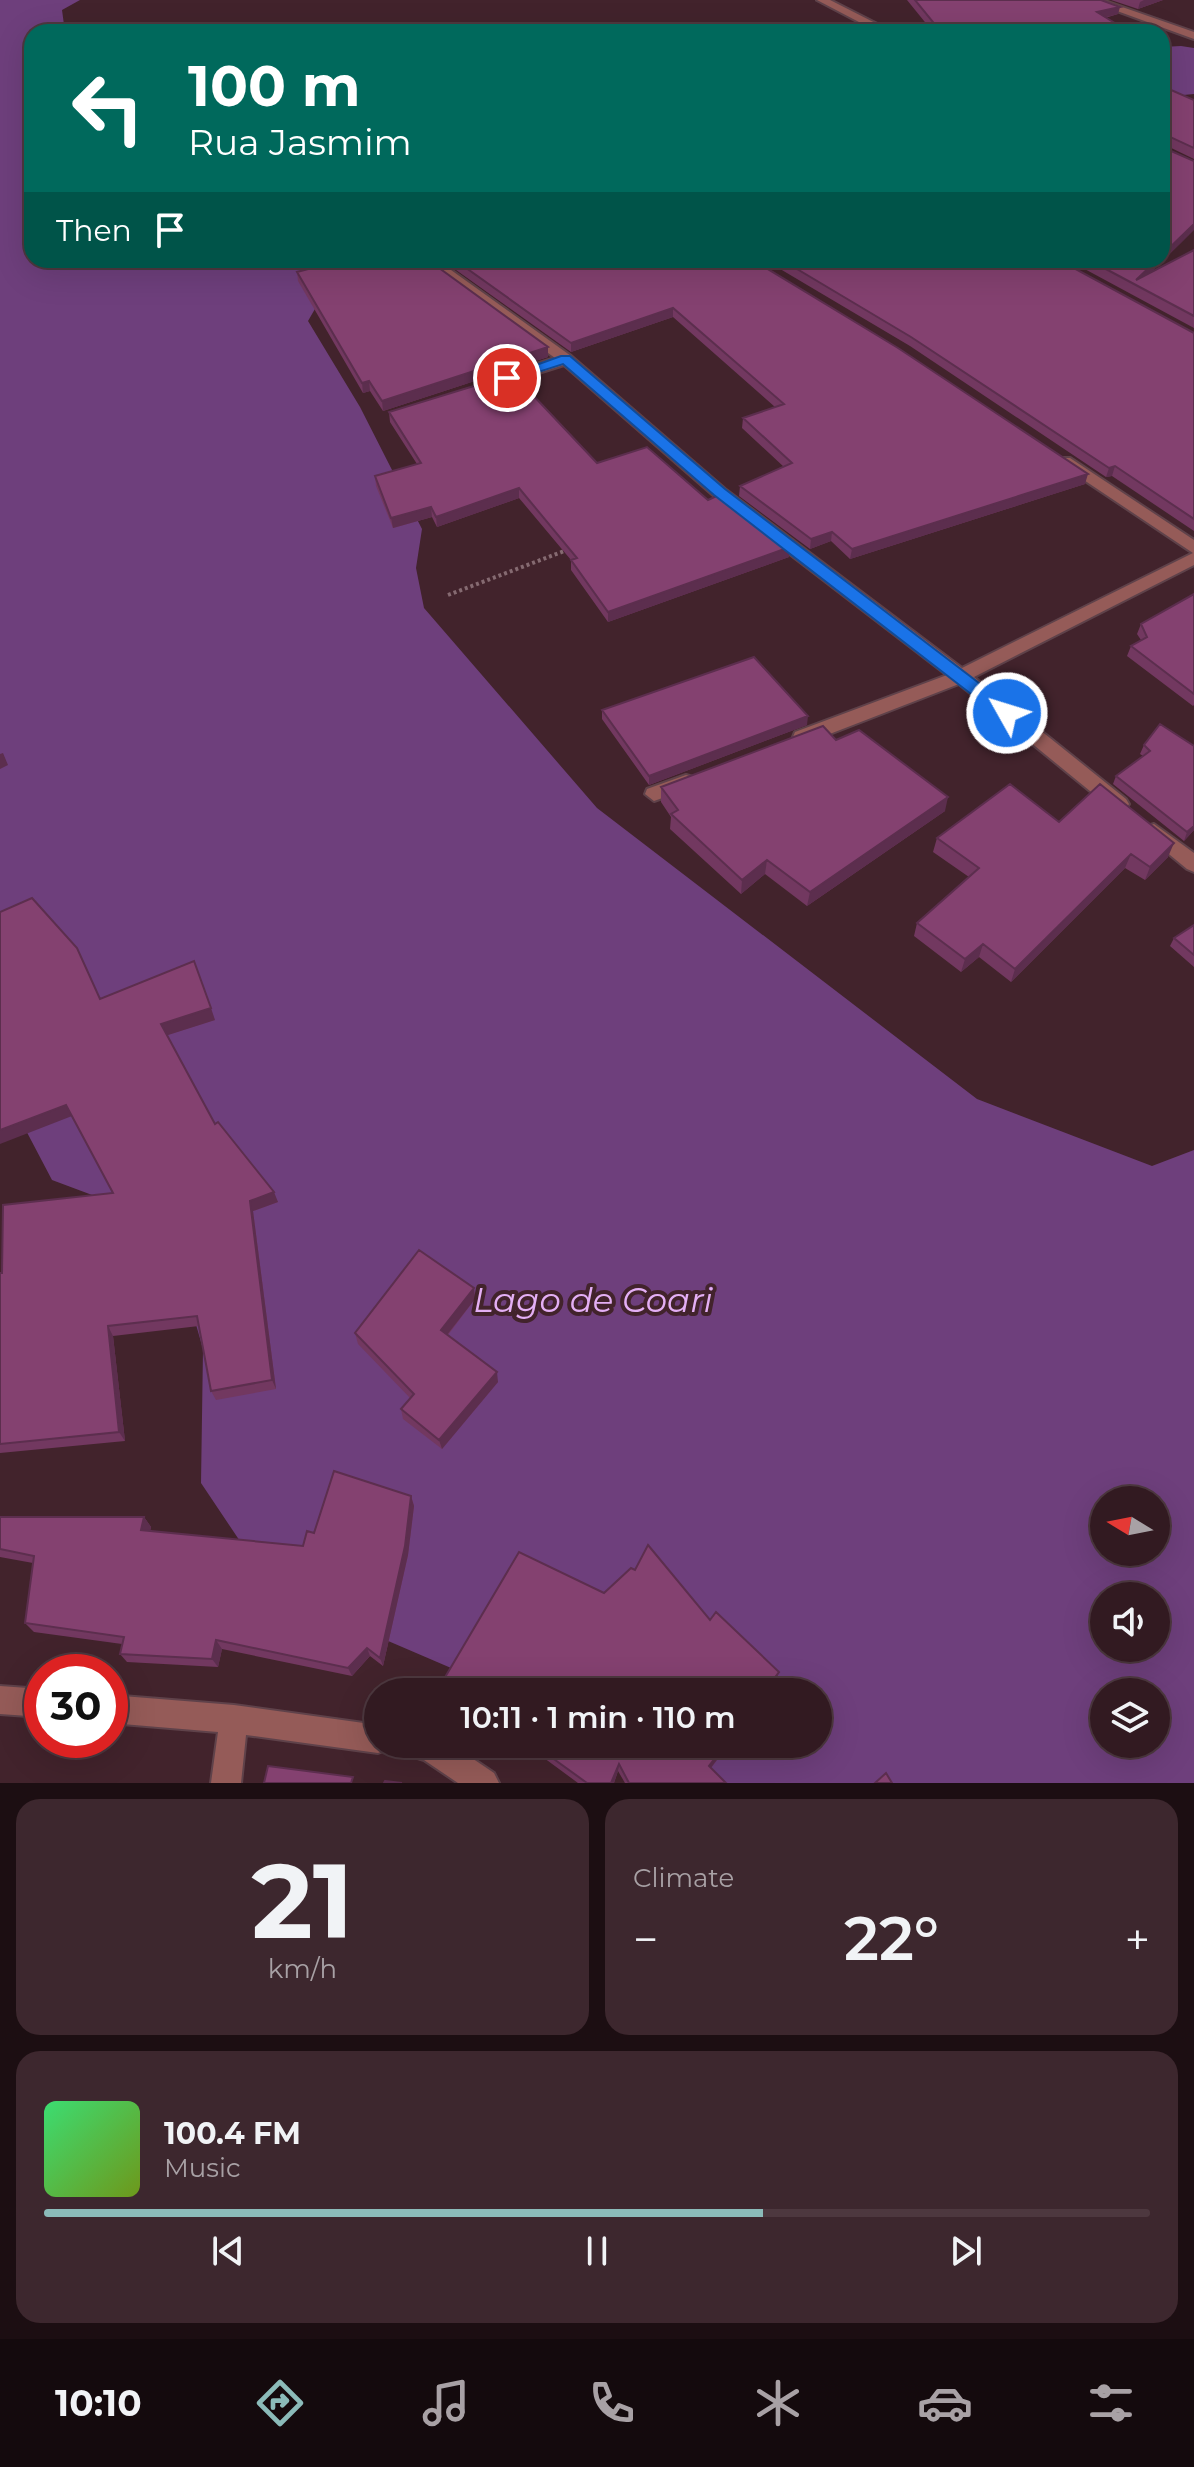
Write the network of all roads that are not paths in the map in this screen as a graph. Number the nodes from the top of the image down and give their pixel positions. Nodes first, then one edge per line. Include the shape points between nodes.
1 (822, 0) edge
2 (1092, 0) edge
3 (871, 24) edge
4 (1160, 24) edge
5 (1170, 28) edge
6 (1194, 36) edge
7 (439, 268) edge
8 (566, 359) junction
9 (478, 388) edge
10 (1048, 450) edge
11 (1194, 548) edge
12 (1194, 558) edge
13 (961, 676) junction
14 (785, 743) edge
15 (698, 777) edge
16 (654, 794) dead end
17 (1194, 864) edge
18 (0, 1700) edge
19 (24, 1702) edge
20 (128, 1710) edge
21 (234, 1719) junction
22 (364, 1737) edge
23 (447, 1758) edge
24 (226, 1783) edge
25 (484, 1783) edge

1 - 3 street
2 - 4 street
5 - 6 street
7 - 8 street
8 - 9 street
8 - 13 street via 719,492
10 - 11 street
12 - 13 street
13 - 14 street
13 - 17 street
15 - 16 street
18 - 19 street
20 - 21 street
21 - 22 street
21 - 24 street
23 - 25 street

